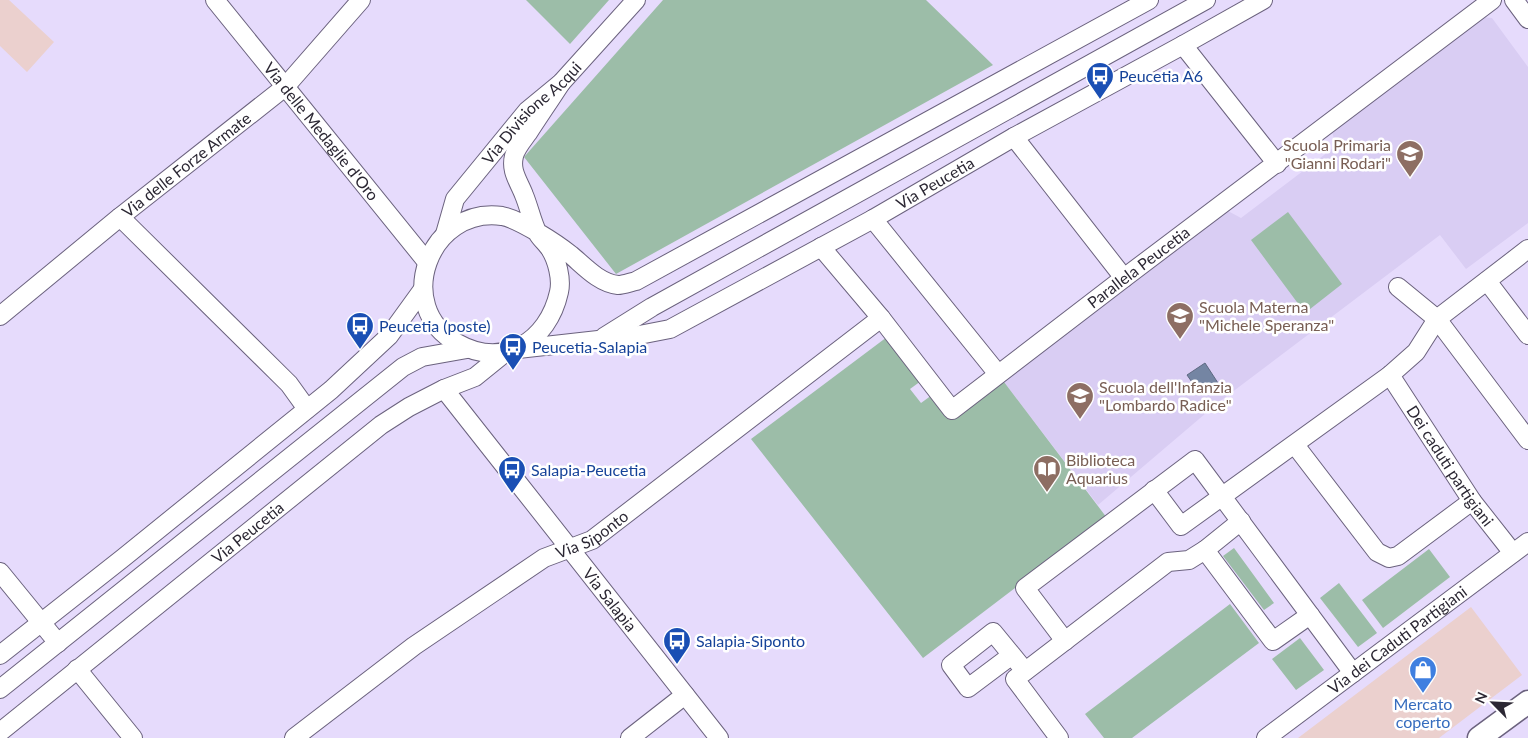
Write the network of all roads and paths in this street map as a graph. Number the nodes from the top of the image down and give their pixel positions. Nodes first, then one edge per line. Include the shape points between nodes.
1 (214, 0) edge
2 (361, 0) edge
3 (636, 0) edge
4 (1148, 0) edge
5 (1206, 0) edge
6 (1263, 0) edge
7 (1492, 0) edge
8 (1514, 0) edge
9 (1528, 19) edge
10 (1183, 46) junction
11 (561, 83) junction
12 (285, 87) junction
13 (1014, 136) junction
14 (1277, 164) junction
15 (120, 217) junction
16 (873, 219) junction
17 (445, 234) junction
18 (538, 234) junction
19 (821, 247) junction
20 (1528, 250) edge
21 (427, 262) junction
22 (1124, 278) junction
23 (1487, 281) junction
24 (1398, 287) dead end
25 (423, 289) junction
26 (0, 316) edge
27 (881, 318) junction
28 (1437, 319) junction
29 (1528, 335) edge
30 (599, 340) junction
31 (467, 349) junction
32 (510, 350) junction
33 (998, 374) junction
34 (1390, 375) junction
35 (444, 389) junction
36 (307, 409) junction
37 (1528, 440) edge
38 (1295, 445) junction
39 (1154, 490) junction
40 (1222, 495) junction
41 (1472, 501) junction
42 (1241, 521) junction
43 (1528, 542) edge
44 (570, 549) junction
45 (1204, 550) junction
46 (1513, 554) junction
47 (0, 572) edge
48 (1310, 615) junction
49 (40, 622) junction
50 (1065, 641) junction
51 (58, 644) junction
52 (0, 655) edge
53 (1012, 655) dead end
54 (77, 669) junction
55 (1025, 671) junction
56 (1353, 673) junction
57 (0, 689) edge
58 (685, 695) junction
59 (1528, 702) edge
60 (0, 732) edge
61 (133, 738) edge
62 (294, 738) edge
63 (630, 738) edge
64 (719, 738) edge
65 (1059, 738) edge
66 (1266, 738) edge
67 (1479, 738) edge

1 - 12 street, Via delle Medaglie d'Oro
2 - 12 street, Via delle Forze Armate
3 - 11 street, Via Divisione Acqui
4 - 18 street, Via Peucetia via 636,281 618,285 603,280
5 - 30 street, Via Peucetia via 661,302
6 - 10 street, Via Peucetia
7 - 14 street, Parallela Peucetia
8 - 9 street
10 - 13 street, Via Peucetia
10 - 14 street
11 - 17 street, Via Divisione Acqui via 527,111 456,199
11 - 18 street, Via Peucetia via 514,154 513,169
12 - 15 street, Via delle Forze Armate
12 - 21 street, Via delle Medaglie d'Oro
13 - 16 street, Via Peucetia
13 - 22 street
14 - 22 street, Parallela Peucetia
15 - 26 street, Via delle Forze Armate
15 - 36 street via 289,384
16 - 19 street, Via Peucetia
16 - 33 street
17 - 18 street, Via Peucetia via 462,222 482,216 502,216 522,223
17 - 21 street, Via Peucetia
18 - 32 street, Via Peucetia via 551,250 558,269 560,289 556,308 546,326 531,340
19 - 27 street, Parallela Peucetia
19 - 30 street, Via Peucetia via 670,329
20 - 23 street
21 - 25 street, Via Peucetia
22 - 33 street, Parallela Peucetia
23 - 28 street
23 - 29 street
24 - 28 street
25 - 31 street, Via Peucetia via 427,308 436,326
25 - 36 street, Via Peucetia via 378,348
27 - 33 street, Parallela Peucetia via 952,410
27 - 44 street, Via Siponto via 592,540
28 - 34 street via 1416,352
28 - 37 street
30 - 32 street, Via Peucetia
31 - 32 street, Via Peucetia via 486,353
31 - 51 street via 422,357 403,367
32 - 35 street, Via Peucetia via 475,377
34 - 38 street
34 - 41 street, Dei caduti partigiani
35 - 44 street, Via Salapia
35 - 54 street, Via Peucetia via 381,425
36 - 49 street, Via Peucetia
38 - 40 street
38 - 41 street via 1377,552 1388,558 1398,556
39 - 40 street via 1195,460
39 - 40 street via 1181,526
39 - 50 street via 1025,588
40 - 42 street
41 - 46 street, Dei caduti partigiani
42 - 45 street
42 - 48 street
43 - 46 street, Via dei Caduti Partigiani
44 - 58 street, Via Salapia
44 - 62 street, Via Siponto via 544,558 414,646
45 - 48 street via 1273,641
45 - 50 street via 1189,560 1168,562
46 - 56 street, Via dei Caduti Partigiani
47 - 49 street
48 - 56 street
49 - 51 street
49 - 52 street, Via Peucetia
50 - 55 street
51 - 57 street
53 - 55 street
54 - 60 street, Via Peucetia
54 - 61 street
55 - 65 street via 1015,679
56 - 66 street, Via dei Caduti Partigiani
58 - 63 street
58 - 64 street, Via Salapia
59 - 67 street

